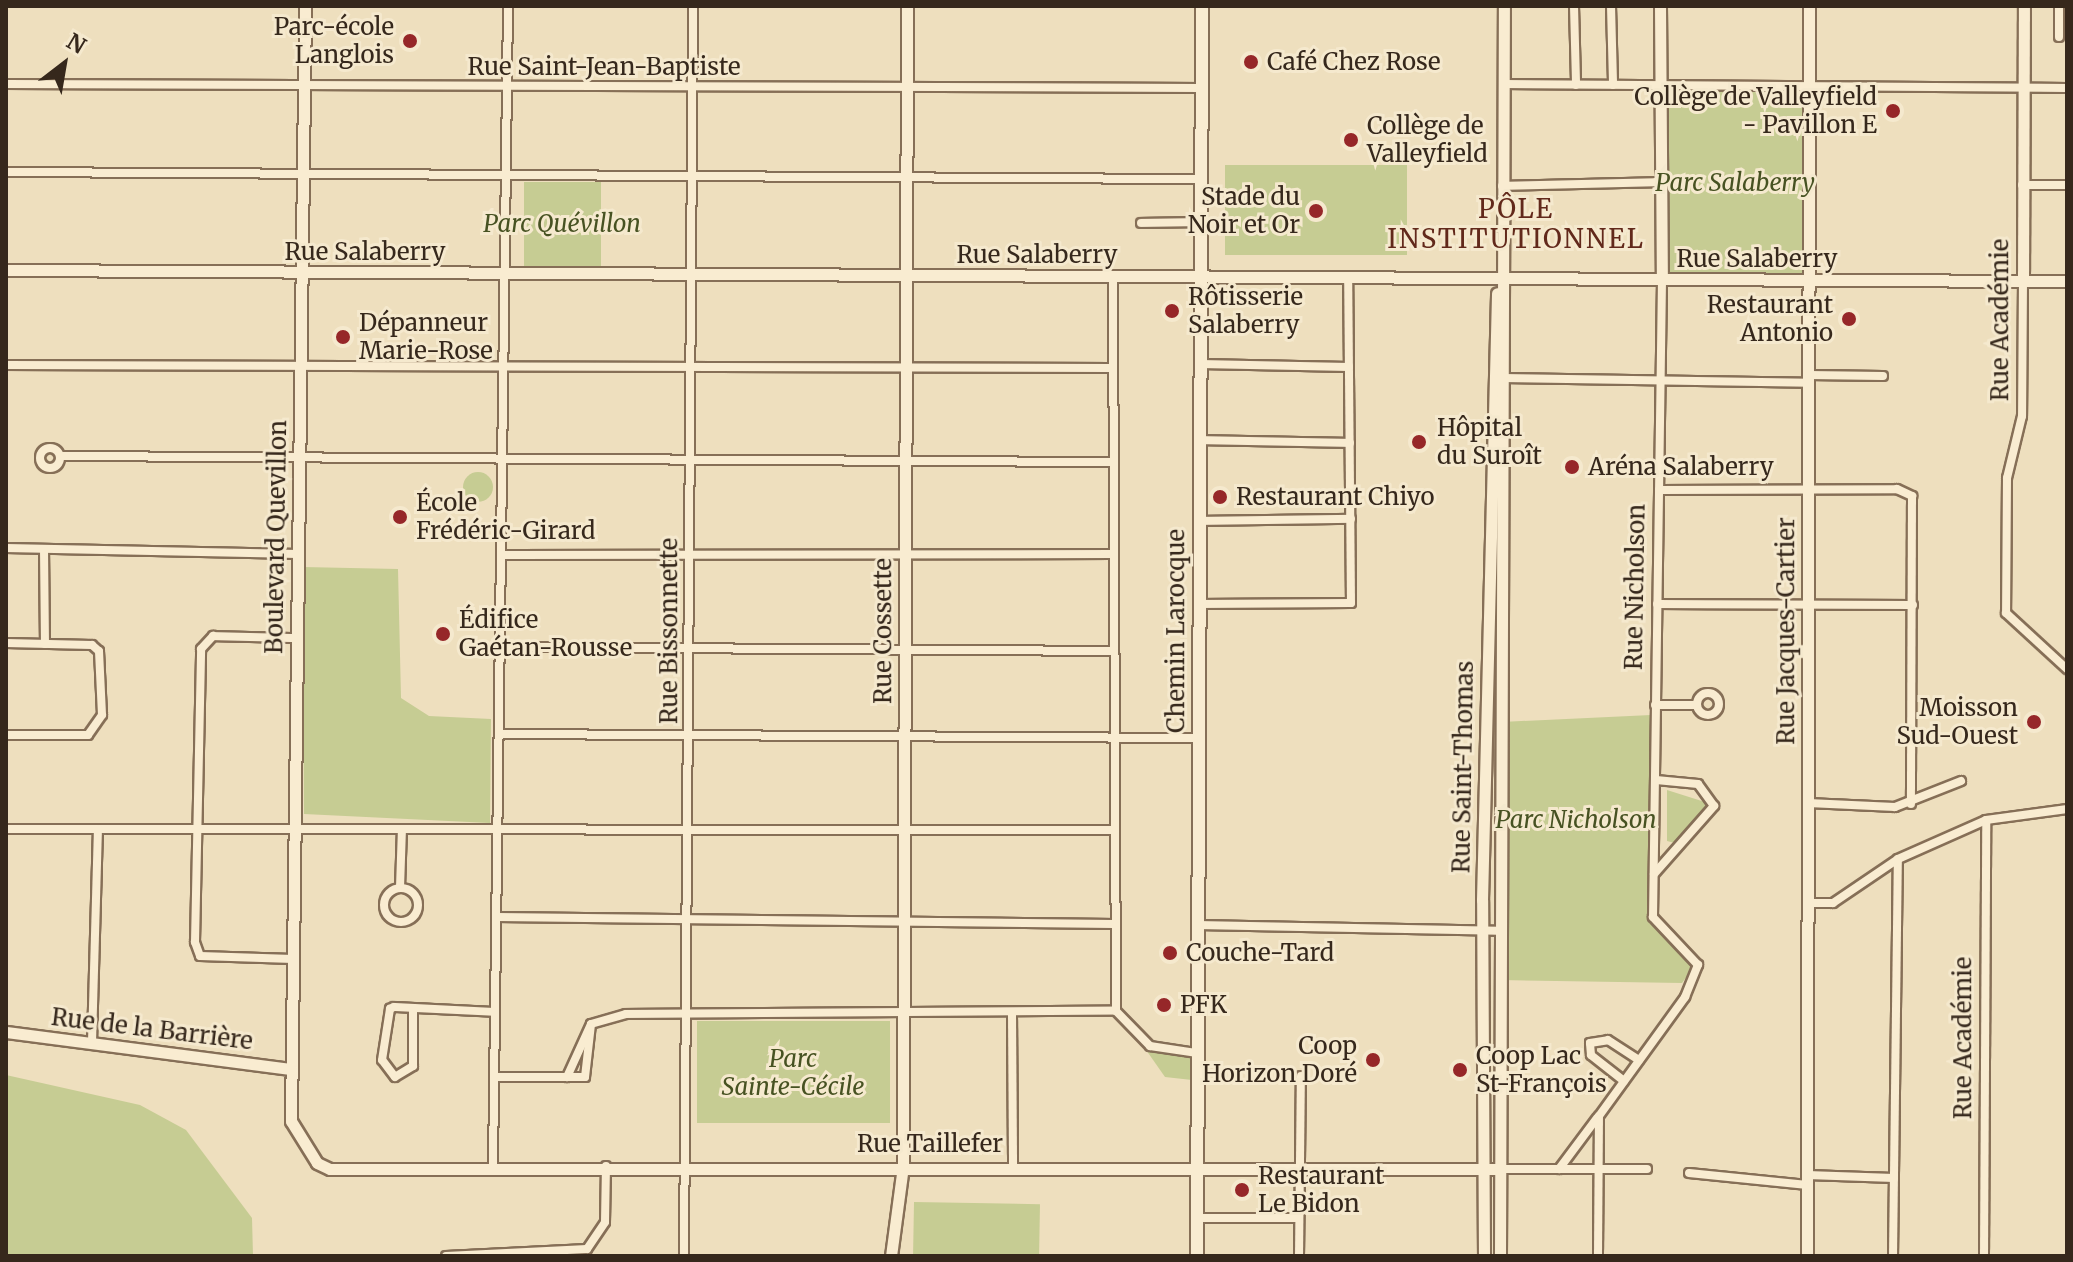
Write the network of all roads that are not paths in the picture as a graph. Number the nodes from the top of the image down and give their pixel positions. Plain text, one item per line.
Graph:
1 (305, 6) edge
2 (508, 6) edge
3 (693, 6) edge
4 (907, 6) edge
5 (1202, 6) edge
6 (1504, 6) edge
7 (1574, 6) edge
8 (1611, 6) edge
9 (1660, 6) edge
10 (1809, 6) edge
11 (2024, 6) edge
12 (2059, 6) edge
13 (2059, 37) dead end
14 (6, 84) edge
15 (1503, 84) junction
16 (1576, 85) junction
17 (1613, 85) junction
18 (304, 86) junction
19 (1661, 86) junction
20 (507, 87) junction
21 (692, 87) junction
22 (1809, 87) junction
23 (907, 88) junction
24 (1201, 88) junction
25 (2020, 88) junction
26 (2067, 88) edge
27 (6, 172) edge
28 (303, 174) junction
29 (506, 175) junction
30 (692, 176) junction
31 (906, 178) junction
32 (1200, 179) junction
33 (1661, 182) junction
34 (2022, 185) junction
35 (2067, 185) edge
36 (1501, 186) junction
37 (1200, 222) junction
38 (1141, 223) dead end
39 (6, 270) edge
40 (301, 274) junction
41 (505, 275) junction
42 (691, 275) junction
43 (906, 276) junction
44 (1113, 278) junction
45 (1200, 278) junction
46 (1348, 278) junction
47 (1499, 279) junction
48 (1662, 280) junction
49 (1809, 281) junction
50 (2023, 281) junction
51 (2067, 281) edge
52 (1200, 364) junction
53 (6, 365) edge
54 (1349, 367) junction
55 (906, 368) junction
56 (1113, 368) junction
57 (691, 369) junction
58 (300, 370) junction
59 (504, 370) junction
60 (1883, 376) dead end
61 (1503, 378) junction
62 (1809, 379) junction
63 (1660, 382) junction
64 (1199, 440) junction
65 (1350, 443) junction
66 (60, 456) dead end
67 (299, 457) junction
68 (503, 458) junction
69 (690, 461) junction
70 (905, 462) junction
71 (1113, 462) junction
72 (1659, 490) junction
73 (1809, 490) junction
74 (1351, 519) junction
75 (1199, 521) junction
76 (6, 548) edge
77 (44, 549) junction
78 (298, 554) junction
79 (690, 554) junction
80 (1114, 554) junction
81 (501, 555) junction
82 (905, 555) junction
83 (1198, 604) junction
84 (1657, 604) junction
85 (1809, 605) junction
86 (1913, 605) junction
87 (297, 638) junction
88 (6, 643) edge
89 (45, 644) junction
90 (689, 644) junction
91 (905, 645) junction
92 (500, 647) junction
93 (1114, 651) junction
94 (2067, 669) edge
95 (1655, 705) junction
96 (1697, 705) dead end
97 (1486, 723) junction
98 (1499, 724) junction
99 (499, 734) junction
100 (6, 735) edge
101 (1114, 736) junction
102 (689, 737) junction
103 (904, 738) junction
104 (1198, 738) junction
105 (1656, 780) junction
106 (1961, 781) dead end
107 (1808, 803) junction
108 (1911, 804) junction
109 (2067, 809) edge
110 (1986, 820) junction
111 (294, 828) junction
112 (6, 829) edge
113 (98, 829) junction
114 (402, 829) junction
115 (688, 829) junction
116 (197, 830) junction
117 (1114, 830) junction
118 (498, 831) junction
119 (904, 832) junction
120 (1898, 859) junction
121 (1653, 874) junction
122 (400, 888) junction
123 (1808, 903) junction
124 (497, 917) junction
125 (688, 919) junction
126 (904, 920) junction
127 (1114, 924) junction
128 (1197, 925) junction
129 (1484, 930) junction
130 (1498, 931) junction
131 (293, 959) junction
132 (413, 1008) junction
133 (1116, 1011) junction
134 (495, 1012) junction
135 (687, 1012) junction
136 (903, 1014) junction
137 (1012, 1015) junction
138 (591, 1024) junction
139 (6, 1032) edge
140 (92, 1042) junction
141 (1197, 1053) junction
142 (1639, 1060) junction
143 (291, 1069) junction
144 (1301, 1076) dead end
145 (494, 1077) junction
146 (567, 1077) junction
147 (1624, 1081) junction
148 (1599, 1116) junction
149 (1196, 1164) junction
150 (606, 1165) junction
151 (493, 1166) junction
152 (686, 1166) junction
153 (903, 1166) junction
154 (1013, 1166) junction
155 (1299, 1168) junction
156 (1484, 1169) junction
157 (1499, 1169) junction
158 (1559, 1169) junction
159 (1597, 1169) junction
160 (1647, 1169) dead end
161 (1689, 1173) dead end
162 (1894, 1178) junction
163 (1807, 1180) junction
164 (1197, 1218) junction
165 (1298, 1218) junction
166 (446, 1256) edge
167 (684, 1256) edge
168 (891, 1256) edge
169 (1197, 1256) edge
170 (1299, 1256) edge
171 (1484, 1256) edge
172 (1500, 1256) edge
173 (1598, 1256) edge
174 (1807, 1256) edge
175 (1893, 1256) edge
176 (1984, 1256) edge

1 - 18 street, Boulevard Quevillon
2 - 20 street
3 - 21 street, Rue Bissonnette
4 - 23 street, Rue Cossette
5 - 24 main road, Chemin Larocque
6 - 15 street, Rue Saint-Thomas
7 - 16 street
8 - 17 street
9 - 19 street, Rue Nicholson
10 - 22 street, Rue Jacques-Cartier
11 - 25 street, Rue Académie
12 - 13 street
14 - 18 street, Rue Saint-Jean-Baptiste
15 - 16 street
15 - 36 street, Rue Saint-Thomas
16 - 17 street
17 - 19 street
18 - 20 street, Rue Saint-Jean-Baptiste
18 - 28 street, Boulevard Quevillon
19 - 22 street
19 - 33 street, Rue Nicholson
20 - 21 street, Rue Saint-Jean-Baptiste
20 - 29 street
21 - 23 street, Rue Saint-Jean-Baptiste
21 - 30 street, Rue Bissonnette
22 - 25 street
22 - 49 street, Rue Jacques-Cartier
23 - 24 street, Rue Saint-Jean-Baptiste
23 - 31 street, Rue Cossette
24 - 32 main road, Chemin Larocque
25 - 26 street
25 - 34 street, Rue Académie
27 - 28 street
28 - 29 street
28 - 40 street, Boulevard Quevillon
29 - 30 street
29 - 41 street
30 - 31 street
30 - 42 street, Rue Bissonnette
31 - 32 street
31 - 43 street, Rue Cossette
32 - 37 main road, Chemin Larocque
33 - 36 street
33 - 48 street, Rue Nicholson
34 - 35 street
34 - 50 street, Rue Académie
36 - 47 street, Rue Saint-Thomas
37 - 38 street
37 - 45 main road, Chemin Larocque
39 - 40 street, Rue Salaberry
40 - 41 street, Rue Salaberry
40 - 58 street, Boulevard Quevillon
41 - 42 street, Rue Salaberry
41 - 59 street
42 - 43 street, Rue Salaberry
42 - 57 street, Rue Bissonnette
43 - 44 street, Rue Salaberry
43 - 55 street, Rue Cossette
44 - 45 street, Rue Salaberry
44 - 56 street
45 - 46 street, Rue Salaberry
45 - 52 main road, Chemin Larocque
46 - 47 street, Rue Salaberry
46 - 54 street
47 - 48 street, Rue Salaberry
47 - 61 street, Rue Saint-Thomas
47 - 97 street, Rue Saint-Thomas
48 - 49 street, Rue Salaberry
48 - 63 street, Rue Nicholson
49 - 50 street, Rue Salaberry
49 - 62 street, Rue Jacques-Cartier
50 - 51 street, Rue Salaberry
50 - 94 street, Rue Académie
52 - 54 street
52 - 64 main road, Chemin Larocque
53 - 58 street
54 - 65 street
55 - 56 street
55 - 57 street
55 - 70 street, Rue Cossette
56 - 71 street
57 - 59 street
57 - 69 street, Rue Bissonnette
58 - 59 street
58 - 67 street, Boulevard Quevillon
59 - 68 street
60 - 62 street
61 - 63 street
61 - 98 street, Rue Saint-Thomas
62 - 63 street
62 - 73 street, Rue Jacques-Cartier
63 - 72 street, Rue Nicholson
64 - 65 street
64 - 75 main road, Chemin Larocque
65 - 74 street
66 - 67 street
67 - 68 street
67 - 78 street, Boulevard Quevillon
68 - 69 street
68 - 81 street
69 - 70 street
69 - 79 street, Rue Bissonnette
70 - 71 street
70 - 82 street, Rue Cossette
71 - 80 street
72 - 73 street
72 - 84 street, Rue Nicholson
73 - 85 street, Rue Jacques-Cartier
73 - 86 street
74 - 75 street
74 - 83 street
75 - 83 main road, Chemin Larocque
76 - 77 street
77 - 78 street
77 - 89 street
78 - 87 street, Boulevard Quevillon
79 - 81 street
79 - 82 street
79 - 90 street, Rue Bissonnette
80 - 82 street
80 - 93 street
81 - 92 street
82 - 91 street, Rue Cossette
83 - 104 main road, Chemin Larocque
84 - 85 street
84 - 95 street, Rue Nicholson
85 - 86 street
85 - 107 street, Rue Jacques-Cartier
86 - 108 street
87 - 111 street, Boulevard Quevillon
87 - 116 street
88 - 89 street
89 - 100 street
90 - 91 street
90 - 92 street
90 - 102 street, Rue Bissonnette
91 - 93 street
91 - 103 street, Rue Cossette
92 - 99 street
93 - 101 street
95 - 96 street
95 - 105 street, Rue Nicholson
97 - 98 street
97 - 129 street, Rue Saint-Thomas
98 - 130 street, Rue Saint-Thomas
99 - 102 street
99 - 118 street
101 - 103 street
101 - 104 street
101 - 117 street
102 - 103 street
102 - 115 street, Rue Bissonnette
103 - 119 street, Rue Cossette
104 - 128 main road, Chemin Larocque
105 - 121 street, Rue Nicholson
105 - 121 street
106 - 108 street
107 - 108 street
107 - 123 street, Rue Jacques-Cartier
109 - 110 street
110 - 120 street
110 - 176 street, Rue Académie
111 - 114 street
111 - 116 street
111 - 131 street, Boulevard Quevillon
112 - 113 street
113 - 116 street
113 - 140 street
114 - 118 street
114 - 122 street
115 - 118 street
115 - 119 street
115 - 125 street, Rue Bissonnette
116 - 131 street
117 - 119 street
117 - 127 street
118 - 124 street
119 - 126 street, Rue Cossette
120 - 123 street
120 - 162 street
121 - 142 street, Rue Nicholson
122 - 122 street
123 - 163 street, Rue Jacques-Cartier
124 - 125 street
124 - 134 street
125 - 126 street
125 - 135 street, Rue Bissonnette
126 - 127 street
126 - 136 street, Rue Cossette
127 - 133 street
128 - 129 street
128 - 141 main road, Chemin Larocque
129 - 130 street
129 - 156 street, Rue Saint-Thomas
130 - 157 street, Rue Saint-Thomas
131 - 143 street, Boulevard Quevillon
132 - 132 street
132 - 134 street
133 - 137 street
133 - 141 street
134 - 145 street
135 - 136 street
135 - 138 street
135 - 152 street, Rue Bissonnette
136 - 137 street
136 - 153 street, Rue Cossette
137 - 154 street
138 - 146 street
138 - 146 street
139 - 140 street, Rue de la Barrière
140 - 143 street, Rue de la Barrière
141 - 149 main road, Chemin Larocque
142 - 147 street
142 - 147 street
143 - 151 street, Rue Taillefer
144 - 155 street
145 - 146 street
145 - 151 street
147 - 148 street
148 - 158 street
148 - 159 street
149 - 154 street, Rue Taillefer
149 - 155 street, Rue Taillefer
149 - 164 main road, Chemin Larocque
150 - 151 street, Rue Taillefer
150 - 152 street, Rue Taillefer
150 - 166 street
152 - 153 street, Rue Taillefer
152 - 167 street, Rue Bissonnette
153 - 154 street, Rue Taillefer
153 - 168 street, Rue Cossette
155 - 156 street, Rue Taillefer
155 - 165 street
156 - 157 street, Rue Taillefer
156 - 171 street, Rue Saint-Thomas
157 - 158 street, Rue Taillefer
157 - 172 street, Rue Saint-Thomas
158 - 159 street, Rue Taillefer
159 - 160 street, Rue Taillefer
159 - 173 street
161 - 163 street
162 - 163 street
162 - 175 street
163 - 174 street, Rue Jacques-Cartier
164 - 165 street
164 - 169 main road, Chemin Larocque
165 - 170 street

